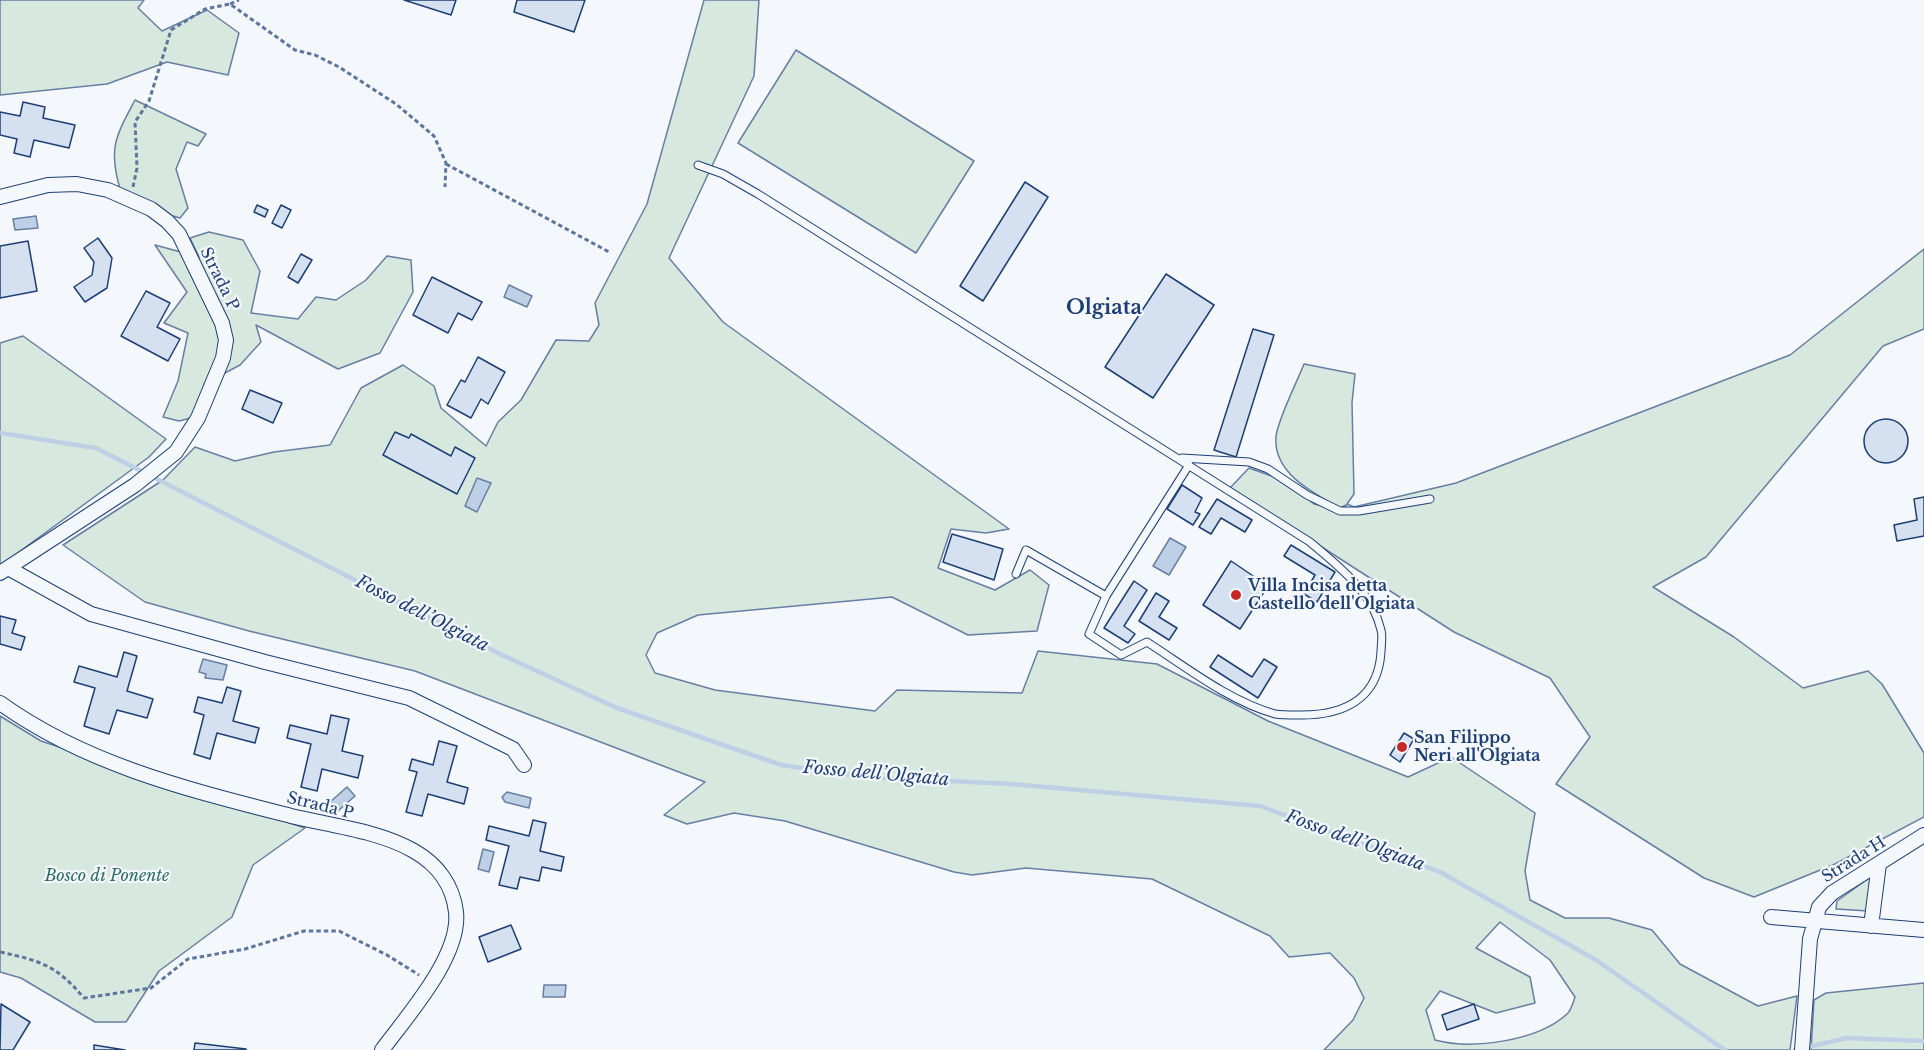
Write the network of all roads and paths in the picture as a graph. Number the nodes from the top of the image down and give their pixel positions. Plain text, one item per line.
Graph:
1 (239, 0) edge
2 (230, 4) junction
3 (446, 163) junction
4 (698, 165) dead end
5 (445, 187) dead end
6 (0, 197) edge
7 (129, 198) junction
8 (611, 253) dead end
9 (1177, 457) junction
10 (1188, 465) junction
11 (1430, 499) dead end
12 (4, 571) edge
13 (1016, 574) dead end
14 (1106, 596) junction
15 (0, 703) edge
16 (524, 765) dead end
17 (1924, 835) edge
18 (1879, 864) junction
19 (1771, 917) dead end
20 (1812, 922) junction
21 (1871, 926) junction
22 (1924, 930) edge
23 (0, 952) edge
24 (430, 985) junction
25 (1802, 1046) edge
26 (382, 1050) edge

1 - 2 path
2 - 3 path
2 - 7 path
3 - 5 path
3 - 8 path
4 - 9 lane
6 - 7 street, Strada P
7 - 12 street, Strada P
9 - 10 lane
9 - 11 lane
10 - 14 lane
10 - 14 lane
12 - 16 street
13 - 14 lane
15 - 24 street, Strada P
17 - 18 street, Strada H
18 - 20 street, Strada H
18 - 21 street
19 - 20 street
20 - 21 street
20 - 25 street, Strada H
21 - 22 street
23 - 24 path
24 - 26 street, Strada P

